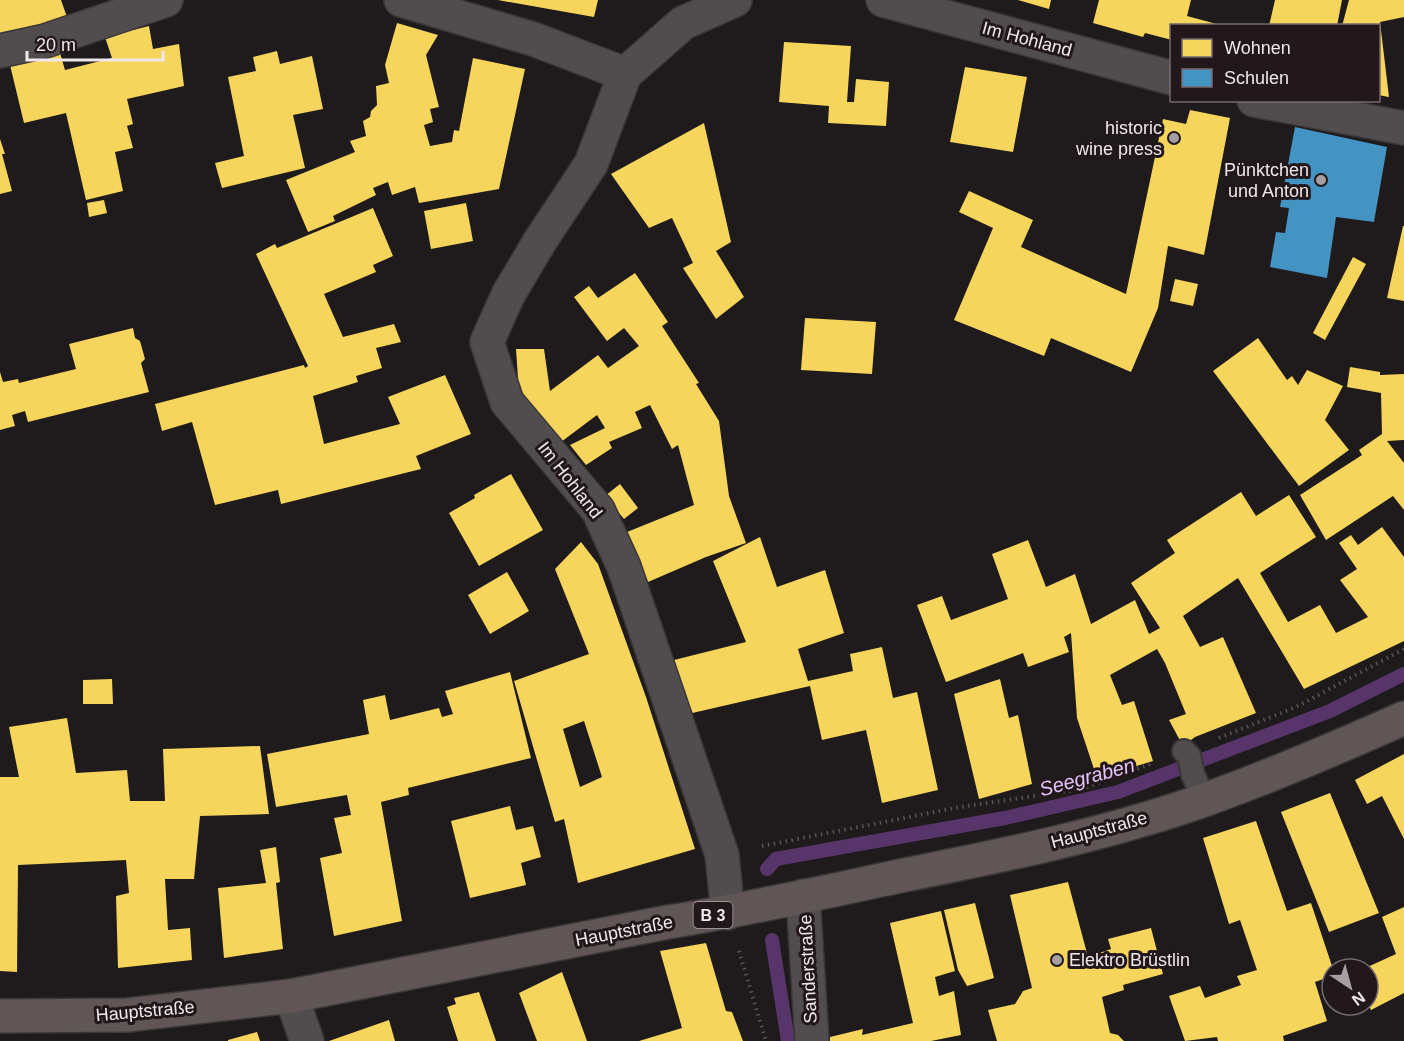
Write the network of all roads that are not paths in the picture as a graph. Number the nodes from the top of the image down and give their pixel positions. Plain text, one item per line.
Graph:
1 (166, 0) edge
2 (401, 0) edge
3 (735, 0) edge
4 (883, 0) edge
5 (0, 51) edge
6 (625, 74) junction
7 (1170, 77) edge
8 (1265, 102) edge
9 (1404, 128) edge
10 (1404, 718) edge
11 (803, 896) junction
12 (728, 913) junction
13 (291, 996) junction
14 (0, 1016) edge
15 (308, 1041) edge
16 (812, 1041) edge

1 - 5 street
2 - 6 street
3 - 6 street, Im Hohland
4 - 7 street, Im Hohland
6 - 12 street, Im Hohland
8 - 9 street
10 - 11 main road, Hauptstraße / B 3
11 - 12 main road, Hauptstraße / B 3
11 - 16 street, Sanderstraße
12 - 13 main road, Hauptstraße / B 3
13 - 14 main road, Hauptstraße / B 3
13 - 15 street

